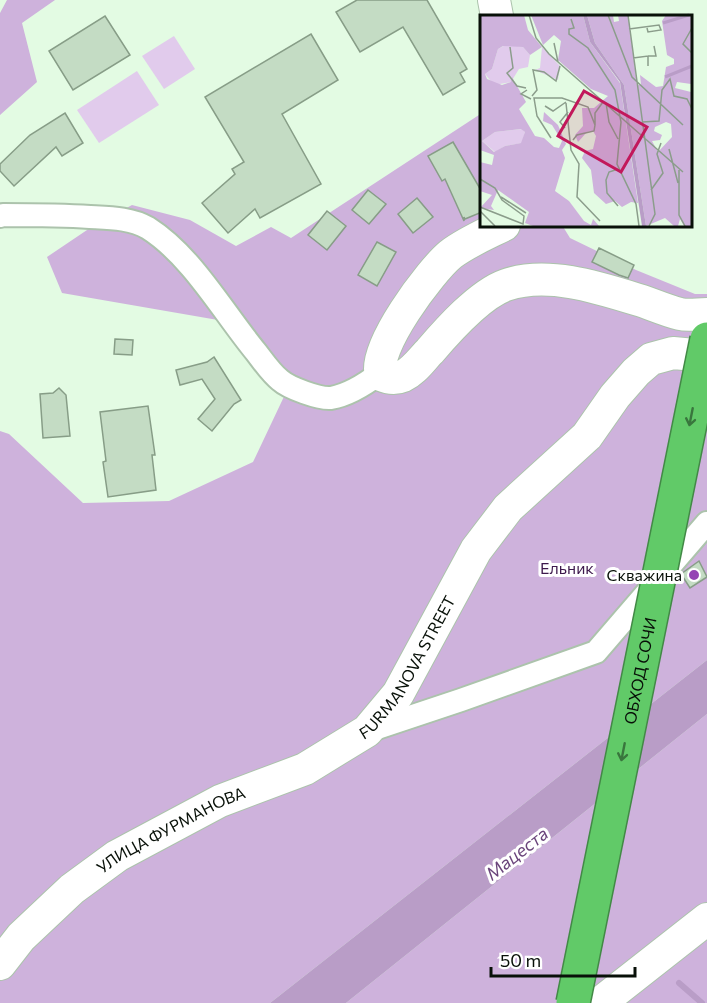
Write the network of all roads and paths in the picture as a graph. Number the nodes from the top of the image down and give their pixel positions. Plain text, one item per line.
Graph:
1 (494, 0) edge
2 (497, 15) edge
3 (0, 216) edge
4 (502, 226) edge
5 (707, 314) edge
6 (707, 339) edge
7 (707, 356) edge
8 (380, 373) junction
9 (707, 523) edge
10 (367, 731) junction
11 (707, 919) edge
12 (0, 964) edge
13 (573, 1003) edge
14 (600, 1003) edge

1 - 2 street
3 - 8 street
4 - 8 street
5 - 8 street
6 -> 13 highway, ОБХОД СОЧИ, bridge
7 - 10 street, FURMANOVA STREET
9 - 10 street, FURMANOVA STREET
10 - 12 street, УЛИЦА ФУРМАНОВА
11 - 14 street

